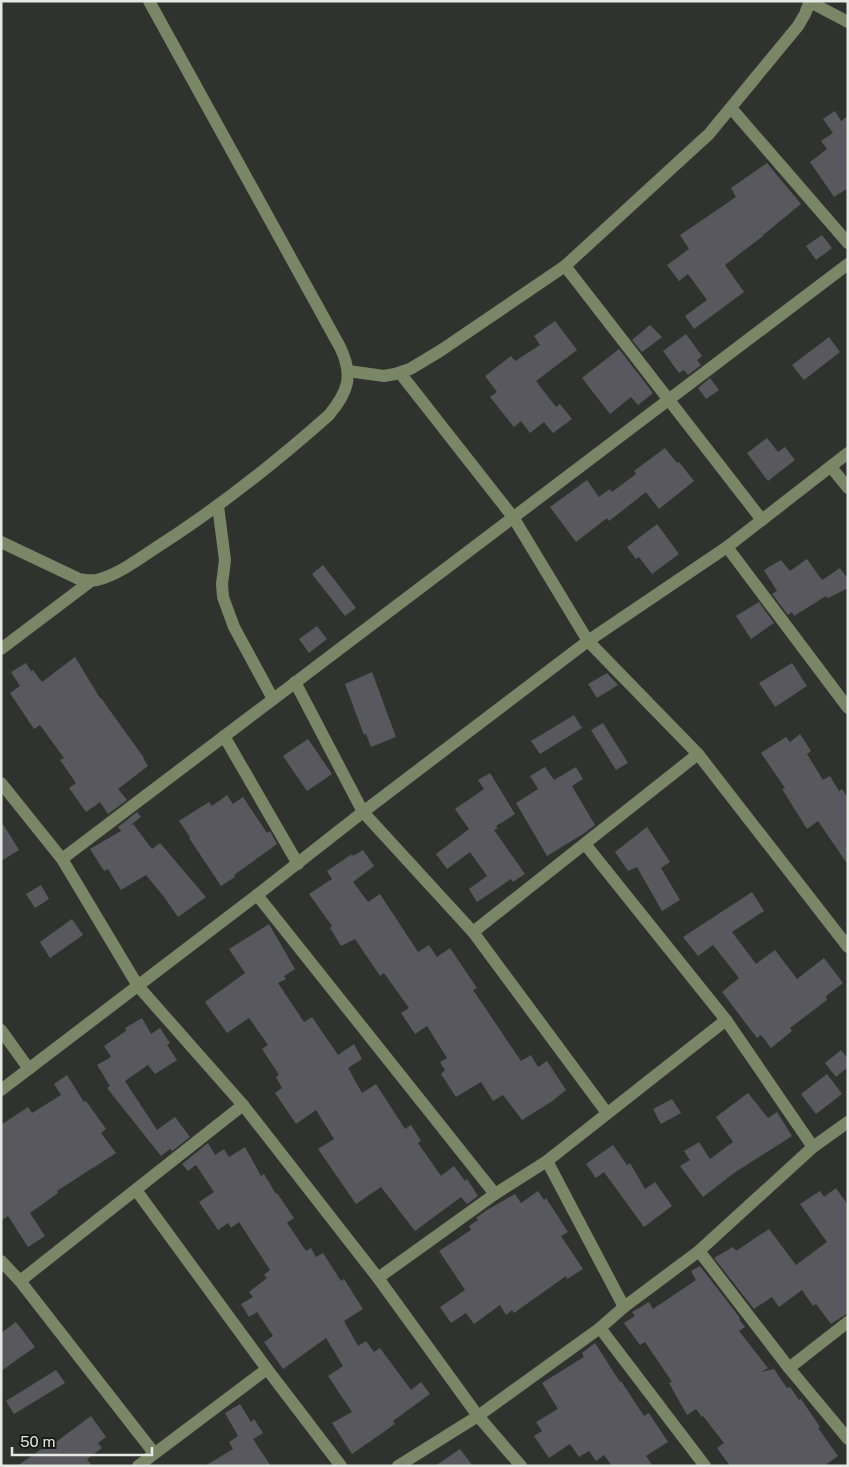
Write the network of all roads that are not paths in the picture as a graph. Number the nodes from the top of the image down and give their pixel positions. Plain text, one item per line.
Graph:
1 (149, 1) edge
2 (810, 2) edge
3 (848, 22) edge
4 (731, 108) junction
5 (848, 243) edge
6 (848, 264) edge
7 (565, 266) junction
8 (348, 371) junction
9 (400, 373) junction
10 (669, 399) junction
11 (848, 453) edge
12 (831, 467) junction
13 (848, 488) edge
14 (218, 506) junction
15 (512, 517) junction
16 (762, 520) junction
17 (1, 542) edge
18 (727, 547) junction
19 (91, 581) junction
20 (588, 641) junction
21 (1, 649) edge
22 (295, 682) junction
23 (273, 699) junction
24 (848, 708) edge
25 (224, 736) junction
26 (698, 754) junction
27 (1, 783) edge
28 (363, 812) junction
29 (585, 844) junction
30 (62, 859) junction
31 (298, 864) junction
32 (257, 895) junction
33 (473, 932) junction
34 (846, 939) edge
35 (138, 986) junction
36 (726, 1020) junction
37 (1, 1030) edge
38 (29, 1069) junction
39 (1, 1090) edge
40 (242, 1105) junction
41 (608, 1113) junction
42 (848, 1122) edge
43 (813, 1147) junction
44 (546, 1161) junction
45 (136, 1190) junction
46 (495, 1194) junction
47 (699, 1251) junction
48 (1, 1261) edge
49 (378, 1278) junction
50 (20, 1281) junction
51 (624, 1307) junction
52 (848, 1322) edge
53 (600, 1328) junction
54 (789, 1368) junction
55 (267, 1369) junction
56 (478, 1416) junction
57 (848, 1439) edge
58 (154, 1454) junction
59 (138, 1466) edge
60 (341, 1466) edge
61 (398, 1466) edge
62 (521, 1466) edge
63 (704, 1466) edge

1 - 8 street
2 - 3 street
2 - 4 street
4 - 5 street
4 - 7 street
6 - 10 street
7 - 9 street
7 - 10 street
8 - 9 street
8 - 14 street
9 - 15 street
10 - 15 street
10 - 16 street
11 - 12 street
12 - 13 street
12 - 16 street
14 - 19 street
14 - 23 street
15 - 20 street
15 - 22 street
16 - 18 street
17 - 19 street
18 - 20 street
18 - 24 street
19 - 21 street
20 - 26 street
20 - 28 street
22 - 23 street
22 - 28 street
23 - 25 street
25 - 30 street
25 - 31 street
26 - 29 street
26 - 34 street
27 - 30 street
28 - 31 street
28 - 33 street
29 - 33 street
29 - 36 street
30 - 35 street
31 - 32 street
32 - 35 street
32 - 46 street
33 - 41 street
35 - 38 street
35 - 40 street
36 - 41 street
36 - 43 street
37 - 38 street
38 - 39 street
40 - 45 street
40 - 49 street
41 - 44 street
42 - 43 street
43 - 47 street
44 - 46 street
44 - 51 street
45 - 50 street
45 - 55 street
46 - 49 street
47 - 51 street
47 - 54 street
48 - 50 street
49 - 56 street
50 - 58 street
51 - 53 street
52 - 54 street
53 - 56 street
53 - 63 street
54 - 57 street
55 - 58 street
55 - 60 street
56 - 61 street
56 - 62 street
58 - 59 street

